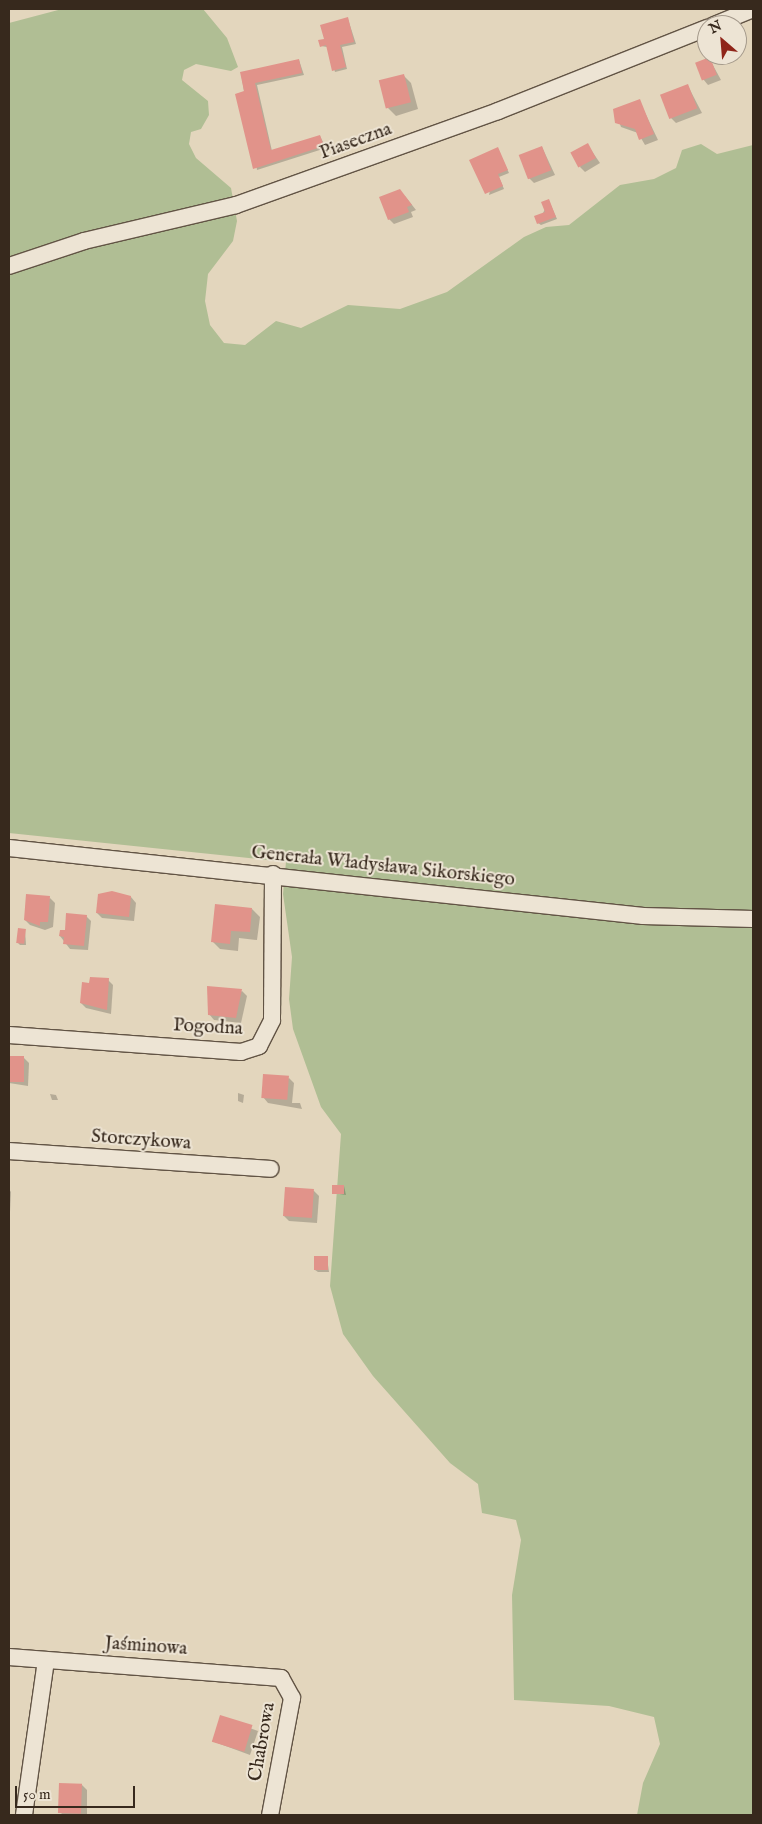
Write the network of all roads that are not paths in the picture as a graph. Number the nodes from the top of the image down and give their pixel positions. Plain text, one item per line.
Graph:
1 (753, 9) edge
2 (738, 15) edge
3 (697, 32) edge
4 (9, 266) edge
5 (9, 848) edge
6 (273, 874) junction
7 (753, 918) edge
8 (9, 1035) edge
9 (9, 1151) edge
10 (270, 1169) dead end
11 (9, 1658) edge
12 (46, 1661) junction
13 (281, 1678) joint
14 (24, 1815) edge
15 (270, 1815) edge

1 - 2 street
3 - 4 street, Piaseczna
5 - 6 street, Generała Władysława Sikorskiego
6 - 7 street, Generała Władysława Sikorskiego
6 - 8 street, Pogodna
9 - 10 street, Storczykowa
11 - 12 street, Jaśminowa
12 - 13 street, Jaśminowa
12 - 14 street
13 - 15 street, Chabrowa

